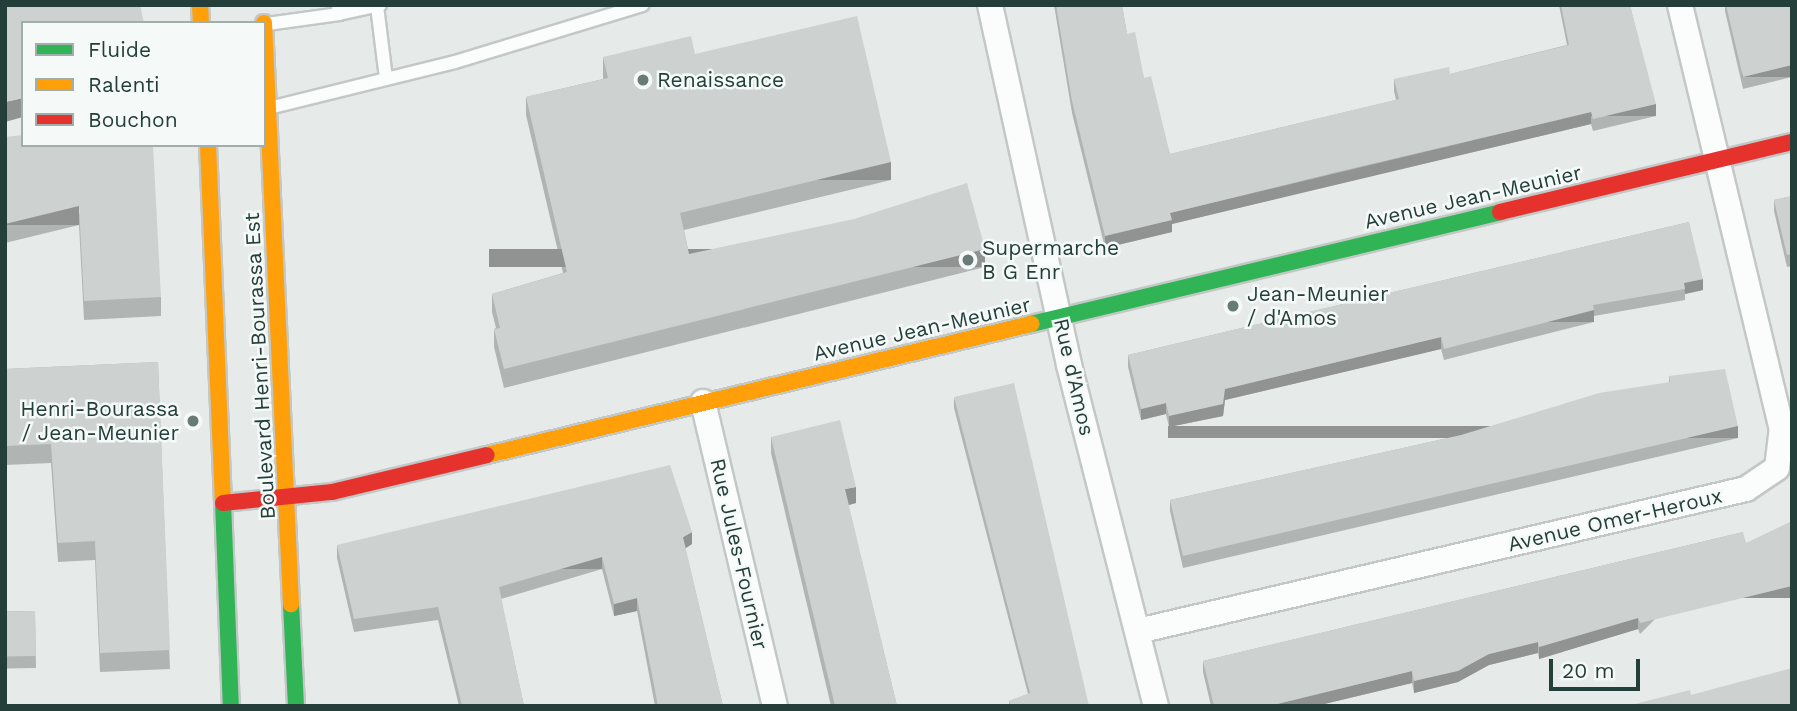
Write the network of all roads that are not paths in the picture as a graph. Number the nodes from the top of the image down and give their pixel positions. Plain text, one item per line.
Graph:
1 (643, 5) edge
2 (990, 5) edge
3 (1680, 5) edge
4 (378, 6) edge
5 (339, 10) edge
6 (266, 23) edge
7 (266, 57) edge
8 (386, 78) junction
9 (269, 108) junction
10 (1792, 142) edge
11 (208, 147) edge
12 (1717, 160) junction
13 (1059, 318) junction
14 (703, 402) junction
15 (288, 498) junction
16 (223, 503) junction
17 (1138, 631) junction
18 (231, 706) edge
19 (296, 706) edge
20 (775, 706) edge
21 (1156, 706) edge

1 - 8 lane
2 - 13 street, Rue d'Amos
3 - 12 street, Avenue Omer-Heroux
4 - 5 lane
4 - 8 lane
5 - 6 lane
7 - 9 street, Boulevard Henri-Bourassa Est
8 - 9 lane
9 - 15 street, Boulevard Henri-Bourassa Est
10 - 12 street, Avenue Jean-Meunier
11 - 16 street, Boulevard Henri-Bourassa Est
12 - 13 street, Avenue Jean-Meunier
12 - 17 street, Avenue Omer-Heroux
13 - 14 street, Avenue Jean-Meunier
13 - 17 street, Rue d'Amos
14 - 15 street, Avenue Jean-Meunier
14 - 20 street, Rue Jules-Fournier
15 - 16 street, Avenue Jean-Meunier
15 - 19 street, Boulevard Henri-Bourassa Est
16 - 18 street, Boulevard Henri-Bourassa Est
17 - 21 street, Rue d'Amos

